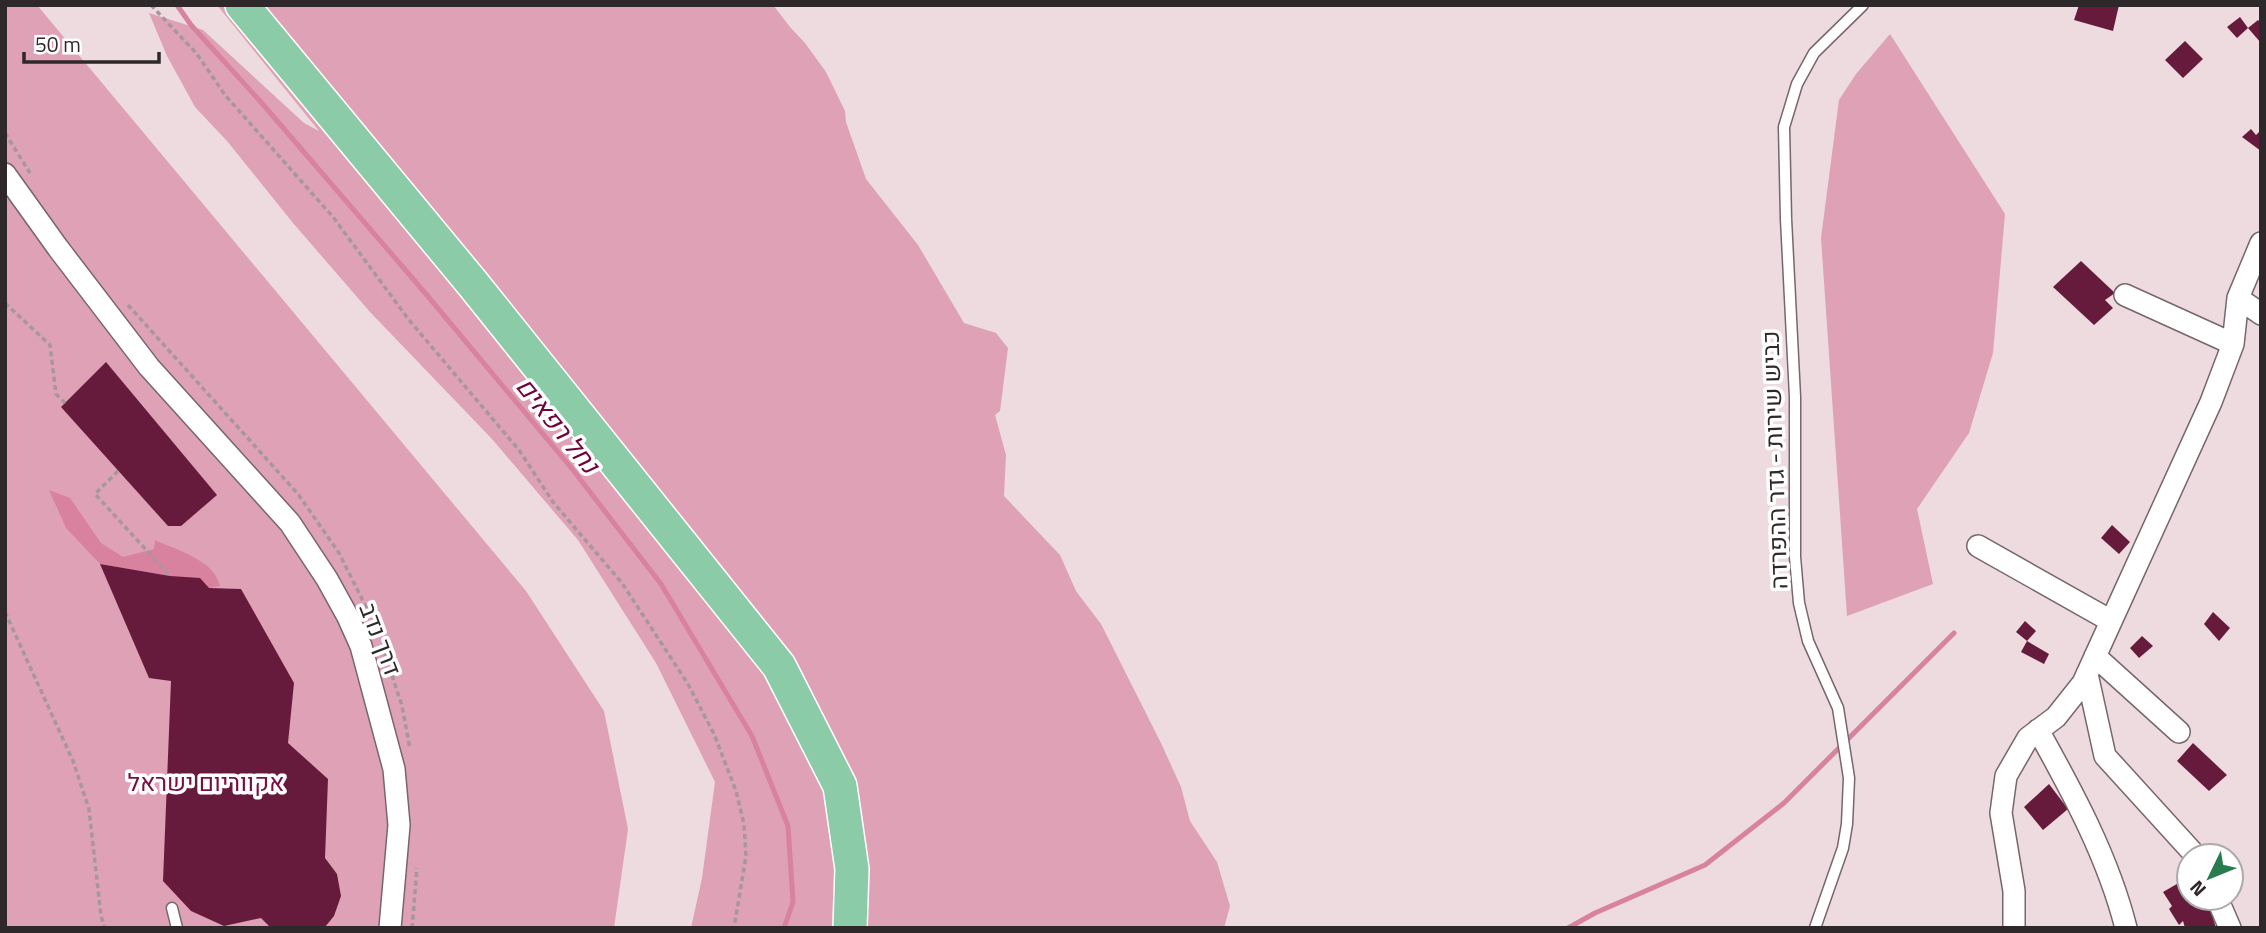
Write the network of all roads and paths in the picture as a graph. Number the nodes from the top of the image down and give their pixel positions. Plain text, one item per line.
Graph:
1 (151, 5) edge
2 (242, 5) edge
3 (1863, 5) edge
4 (5, 174) edge
5 (2261, 243) edge
6 (2125, 295) dead end
7 (2238, 298) junction
8 (5, 303) edge
9 (2261, 314) edge
10 (2233, 345) junction
11 (65, 403) dead end
12 (118, 471) dead end
13 (1978, 546) dead end
14 (170, 576) dead end
15 (5, 611) edge
16 (2111, 621) junction
17 (2091, 665) junction
18 (2038, 730) junction
19 (2179, 732) dead end
20 (2183, 842) edge
21 (172, 908) dead end
22 (105, 928) edge
23 (177, 928) edge
24 (390, 928) edge
25 (734, 928) edge
26 (850, 928) edge
27 (1815, 928) edge
28 (2014, 928) edge
29 (2126, 928) edge

1 - 25 path
2 - 26 main road
3 - 27 lane, כביש שירות - גדר ההפרדה
4 - 24 street, דרך נדב
5 - 7 street
6 - 10 street
7 - 9 street
7 - 10 street
8 - 11 path
10 - 16 street
12 - 14 path
13 - 16 street
15 - 22 path
16 - 17 street
17 - 18 street
17 - 19 street
17 - 20 street
18 - 28 street
18 - 29 street
21 - 23 lane

